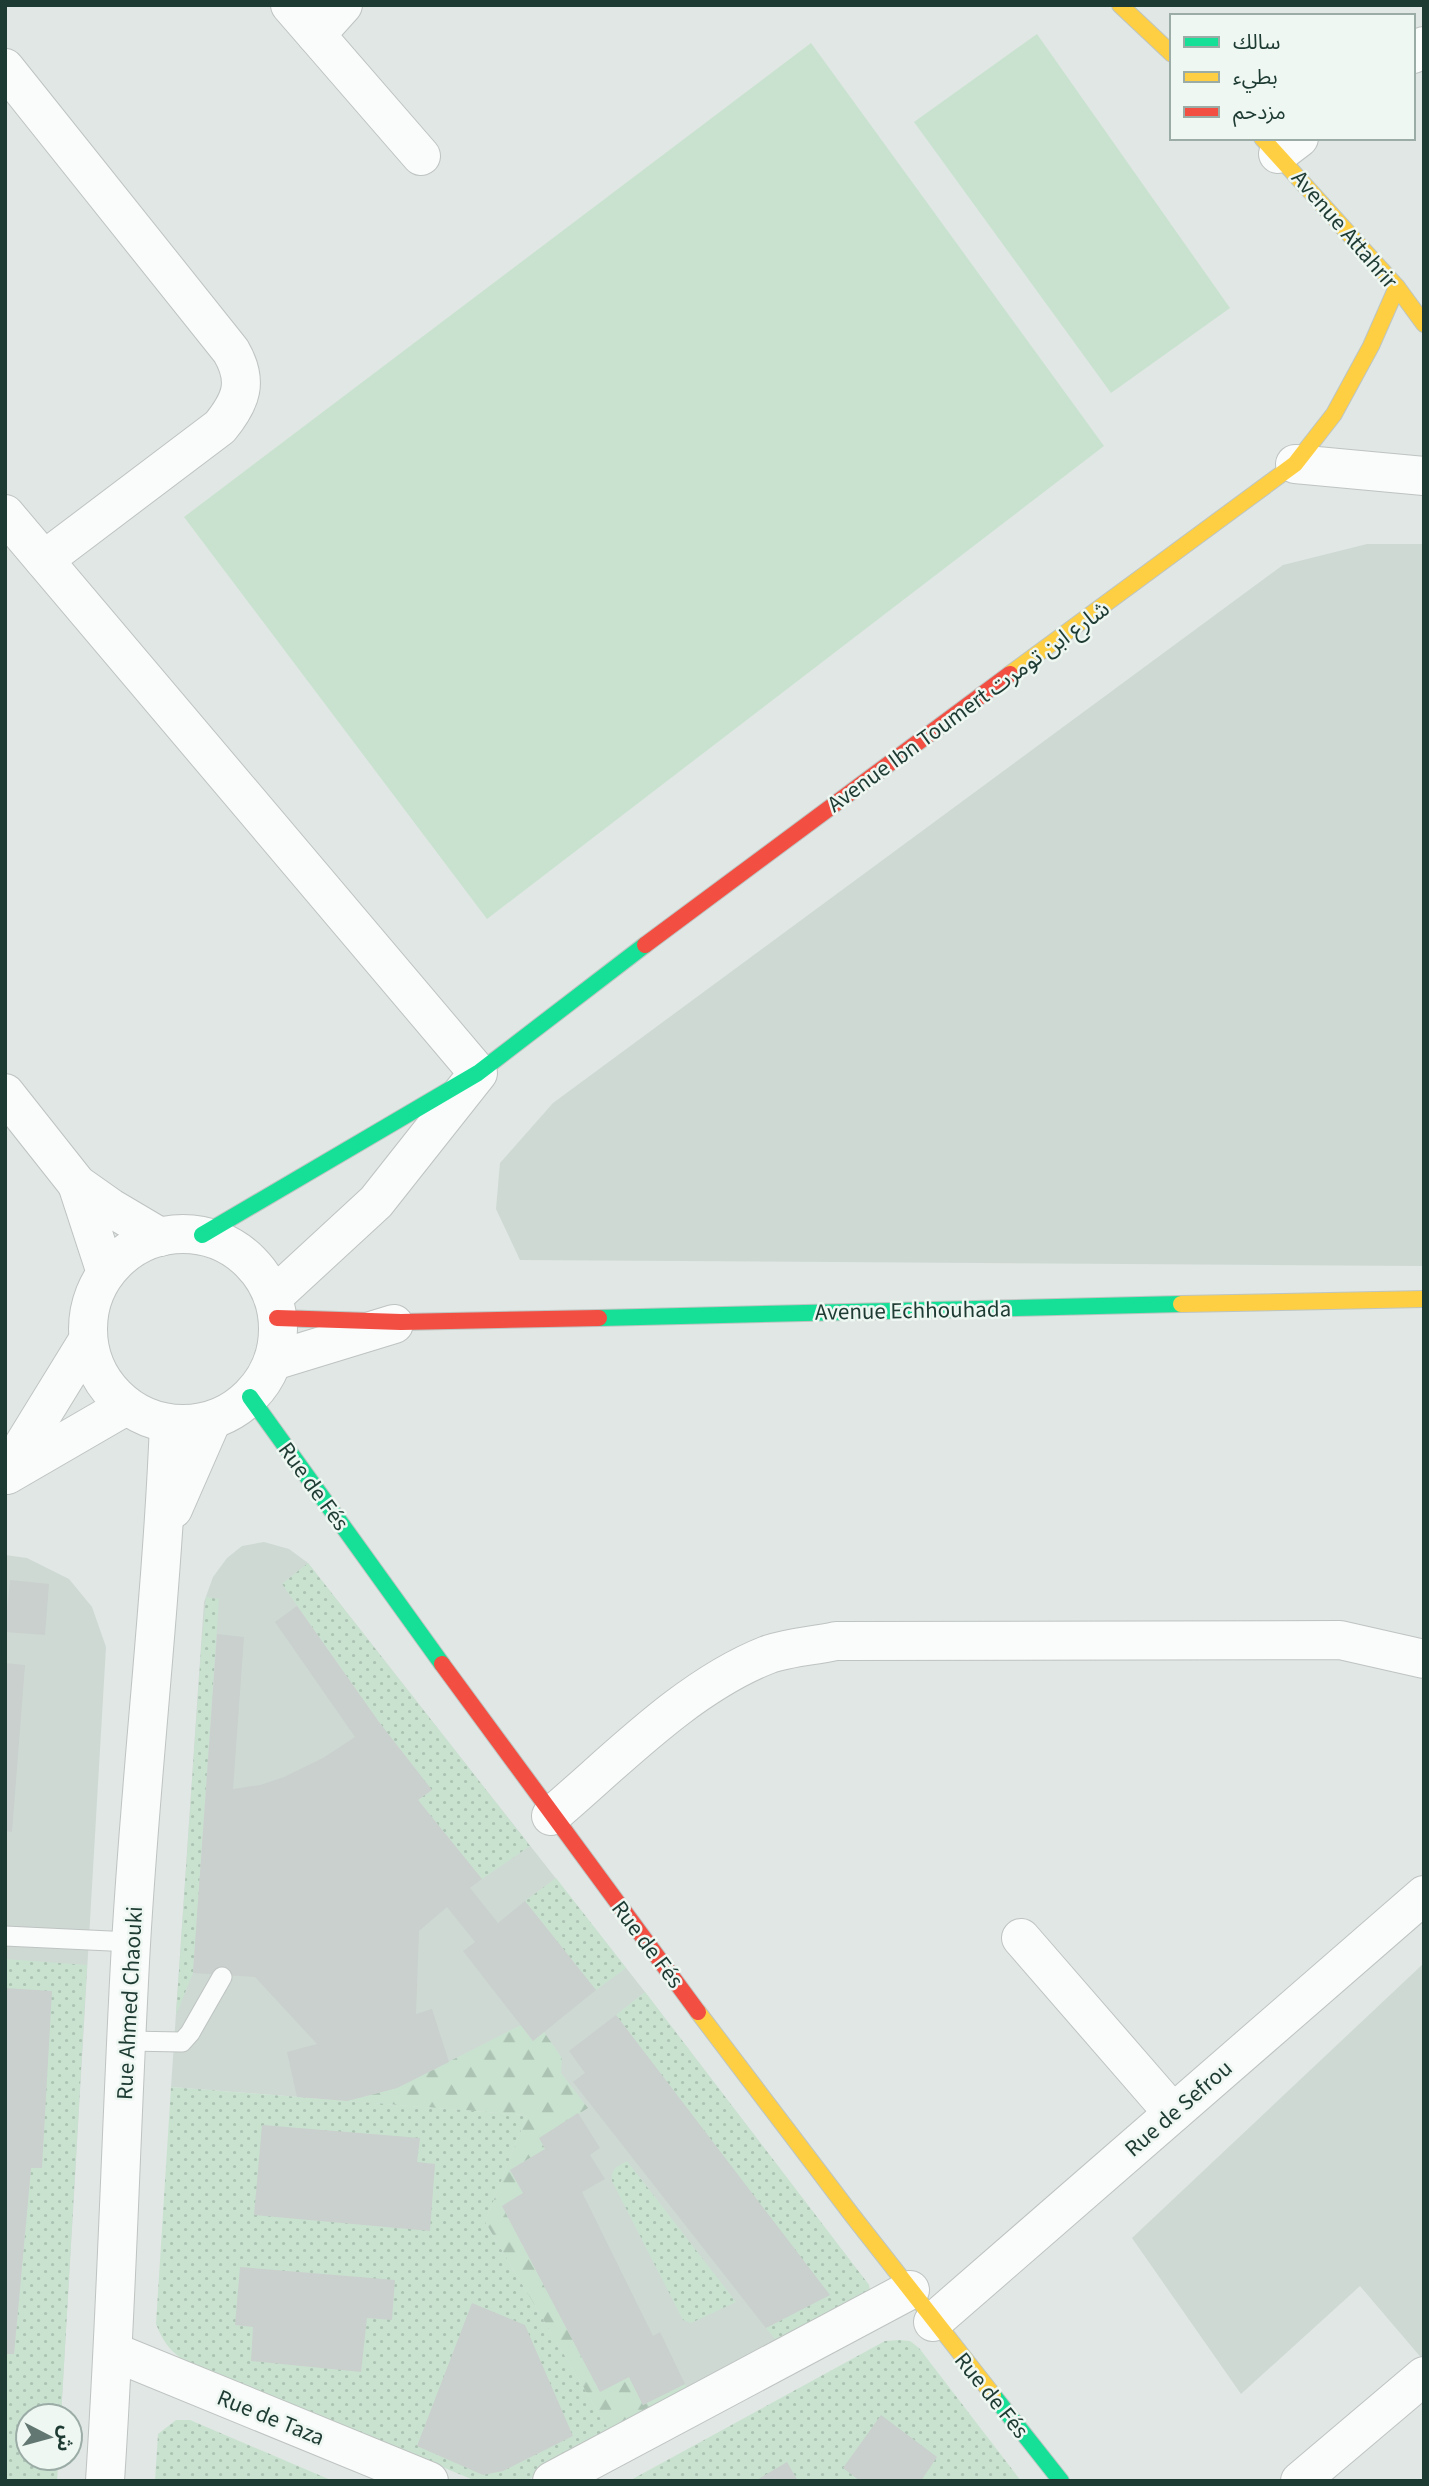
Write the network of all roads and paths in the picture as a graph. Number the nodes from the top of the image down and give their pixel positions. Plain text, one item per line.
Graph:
1 (290, 5) edge
2 (343, 5) edge
3 (1120, 5) edge
4 (316, 35) junction
5 (1170, 52) edge
6 (5, 68) edge
7 (1279, 143) edge
8 (421, 156) dead end
9 (1397, 287) junction
10 (1424, 324) edge
11 (1296, 464) junction
12 (1424, 476) edge
13 (5, 514) edge
14 (44, 560) junction
15 (478, 1073) junction
16 (5, 1093) edge
17 (77, 1184) junction
18 (202, 1236) junction
19 (160, 1237) junction
20 (106, 1273) junction
21 (1424, 1299) edge
22 (275, 1308) junction
23 (401, 1322) junction
24 (88, 1340) junction
25 (272, 1361) junction
26 (250, 1397) junction
27 (126, 1406) junction
28 (212, 1420) junction
29 (169, 1424) junction
30 (5, 1476) edge
31 (165, 1527) junction
32 (1424, 1659) edge
33 (551, 1816) junction
34 (1424, 1895) edge
35 (5, 1936) edge
36 (1021, 1938) dead end
37 (131, 1942) junction
38 (222, 1977) dead end
39 (127, 2042) junction
40 (1173, 2113) junction
41 (910, 2290) junction
42 (933, 2322) junction
43 (114, 2353) junction
44 (1424, 2376) edge
45 (105, 2481) edge
46 (429, 2481) edge
47 (552, 2481) edge
48 (1061, 2481) edge
49 (1300, 2481) edge

1 - 4 street
2 - 4 street
3 - 5 street
4 - 8 street
6 - 14 street
7 - 9 street, Avenue Attahrir
9 - 10 street, Avenue Attahrir
9 - 11 street, Avenue Ibn Toumert شارع ابن تومرت
11 - 12 street
11 - 15 street, Avenue Ibn Toumert شارع ابن تومرت
13 - 14 street
14 - 15 street
15 - 18 street, Avenue Ibn Toumert شارع ابن تومرت
15 - 22 street, Avenue Ibn Toumert شارع ابن تومرت
16 - 17 street
17 - 19 street
17 - 20 street
18 - 19 street
18 - 22 street
19 - 20 street
20 - 24 street
21 - 23 street, Avenue Echhouhada
22 - 23 street, Avenue Echhouhada
22 - 25 street
23 - 25 street, Avenue Echhouhada
24 - 27 street
24 - 30 street
25 - 26 street
26 - 28 street
26 - 33 street, Rue de Fés
27 - 29 street
27 - 30 street
28 - 29 street
28 - 31 street, Rue Ahmed Chaouki
29 - 31 street, Rue Ahmed Chaouki
31 - 37 street, Rue Ahmed Chaouki
32 - 33 street
33 - 41 street, Rue de Fés
34 - 40 street, Rue de Sefrou
35 - 37 lane
36 - 40 street
37 - 39 street, Rue Ahmed Chaouki
38 - 39 lane
39 - 43 street, Rue Ahmed Chaouki
40 - 42 street, Rue de Sefrou
41 - 42 street, Rue de Fés
41 - 47 street
42 - 48 street, Rue de Fés
43 - 45 street, Rue Ahmed Chaouki
43 - 46 street, Rue de Taza
44 - 49 street

